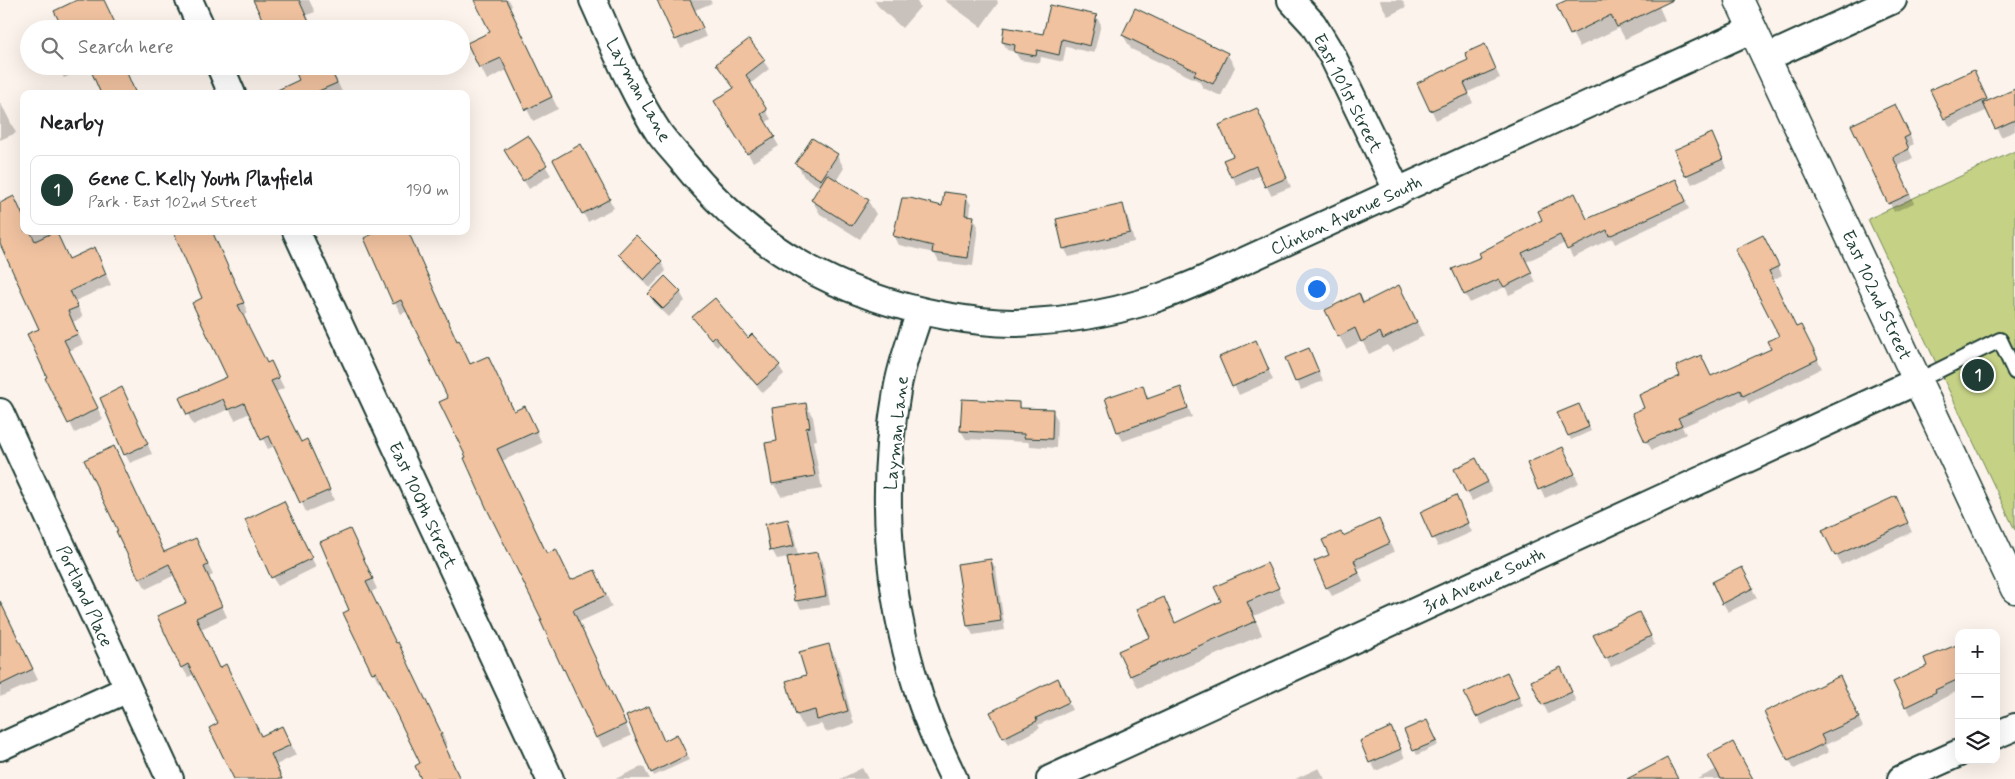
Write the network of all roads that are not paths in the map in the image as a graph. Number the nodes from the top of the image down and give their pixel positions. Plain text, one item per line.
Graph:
1 (189, 0) edge
2 (593, 0) edge
3 (1291, 0) edge
4 (1739, 0) edge
5 (1893, 0) edge
6 (198, 20) edge
7 (1753, 29) junction
8 (1766, 58) junction
9 (224, 75) edge
10 (230, 90) edge
11 (1398, 192) junction
12 (298, 235) edge
13 (920, 311) junction
14 (2015, 372) edge
15 (1917, 381) junction
16 (0, 412) edge
17 (2015, 589) edge
18 (128, 689) junction
19 (2015, 727) edge
20 (2000, 733) edge
21 (0, 747) edge
22 (1955, 754) edge
23 (170, 779) edge
24 (550, 779) edge
25 (954, 779) edge
26 (1050, 779) edge
27 (1901, 779) edge

1 - 6 street
2 - 13 street, Layman Lane
3 - 11 street, East 101st Street
4 - 7 street, East 102nd Street
5 - 8 street
7 - 8 street, East 102nd Street
7 - 11 street, Clinton Avenue South
8 - 15 street, East 102nd Street
9 - 10 street
11 - 13 street, Clinton Avenue South
12 - 24 street, East 100th Street
13 - 25 street, Layman Lane
14 - 15 lane
15 - 17 street, East 102nd Street
15 - 26 street, 3rd Avenue South
16 - 18 street, Portland Place
18 - 21 street
18 - 23 street, Portland Place
19 - 20 street
22 - 27 street

